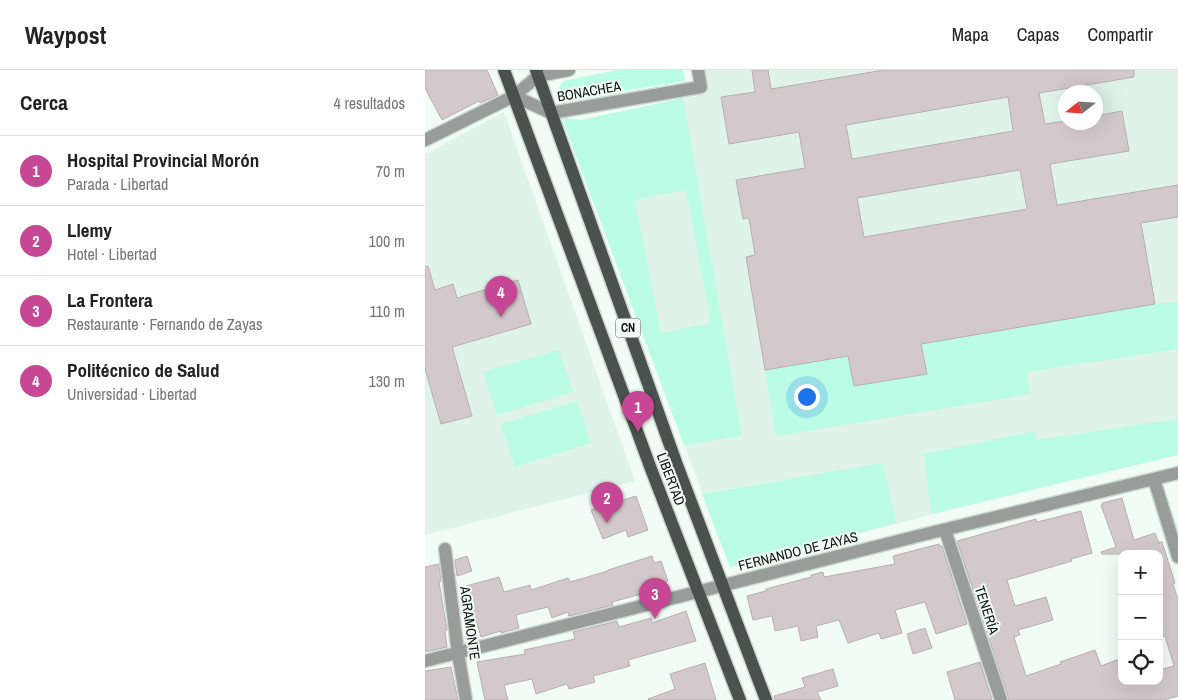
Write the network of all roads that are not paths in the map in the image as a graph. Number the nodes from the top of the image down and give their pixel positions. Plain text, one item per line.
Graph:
1 (505, 70) edge
2 (569, 70) edge
3 (698, 70) edge
4 (537, 73) edge
5 (514, 96) junction
6 (551, 113) junction
7 (425, 140) edge
8 (1178, 473) edge
9 (1153, 479) junction
10 (945, 530) junction
11 (445, 549) dead end
12 (1178, 557) edge
13 (722, 586) junction
14 (699, 592) junction
15 (458, 653) junction
16 (425, 661) edge
17 (466, 700) edge
18 (740, 700) edge
19 (766, 700) edge
20 (1001, 700) edge

1 - 5 main road, LIBERTAD / CN
2 - 4 street, BONACHEA
3 - 6 street, BONACHEA
4 - 5 street, BONACHEA
4 - 6 main road, LIBERTAD / CN
5 - 6 street, BONACHEA
5 - 7 street, BONACHEA
5 - 14 main road, LIBERTAD / CN
6 - 13 main road, LIBERTAD / CN
8 - 9 street, FERNANDO DE ZAYAS
9 - 10 street, FERNANDO DE ZAYAS
9 - 12 street
10 - 13 street, FERNANDO DE ZAYAS
10 - 20 street, TENERÍA
11 - 15 street, AGRAMONTE
13 - 14 street, FERNANDO DE ZAYAS
13 - 19 main road, LIBERTAD / CN
14 - 15 street, FERNANDO DE ZAYAS
14 - 18 main road, LIBERTAD / CN
15 - 16 street, FERNANDO DE ZAYAS
15 - 17 street, AGRAMONTE

